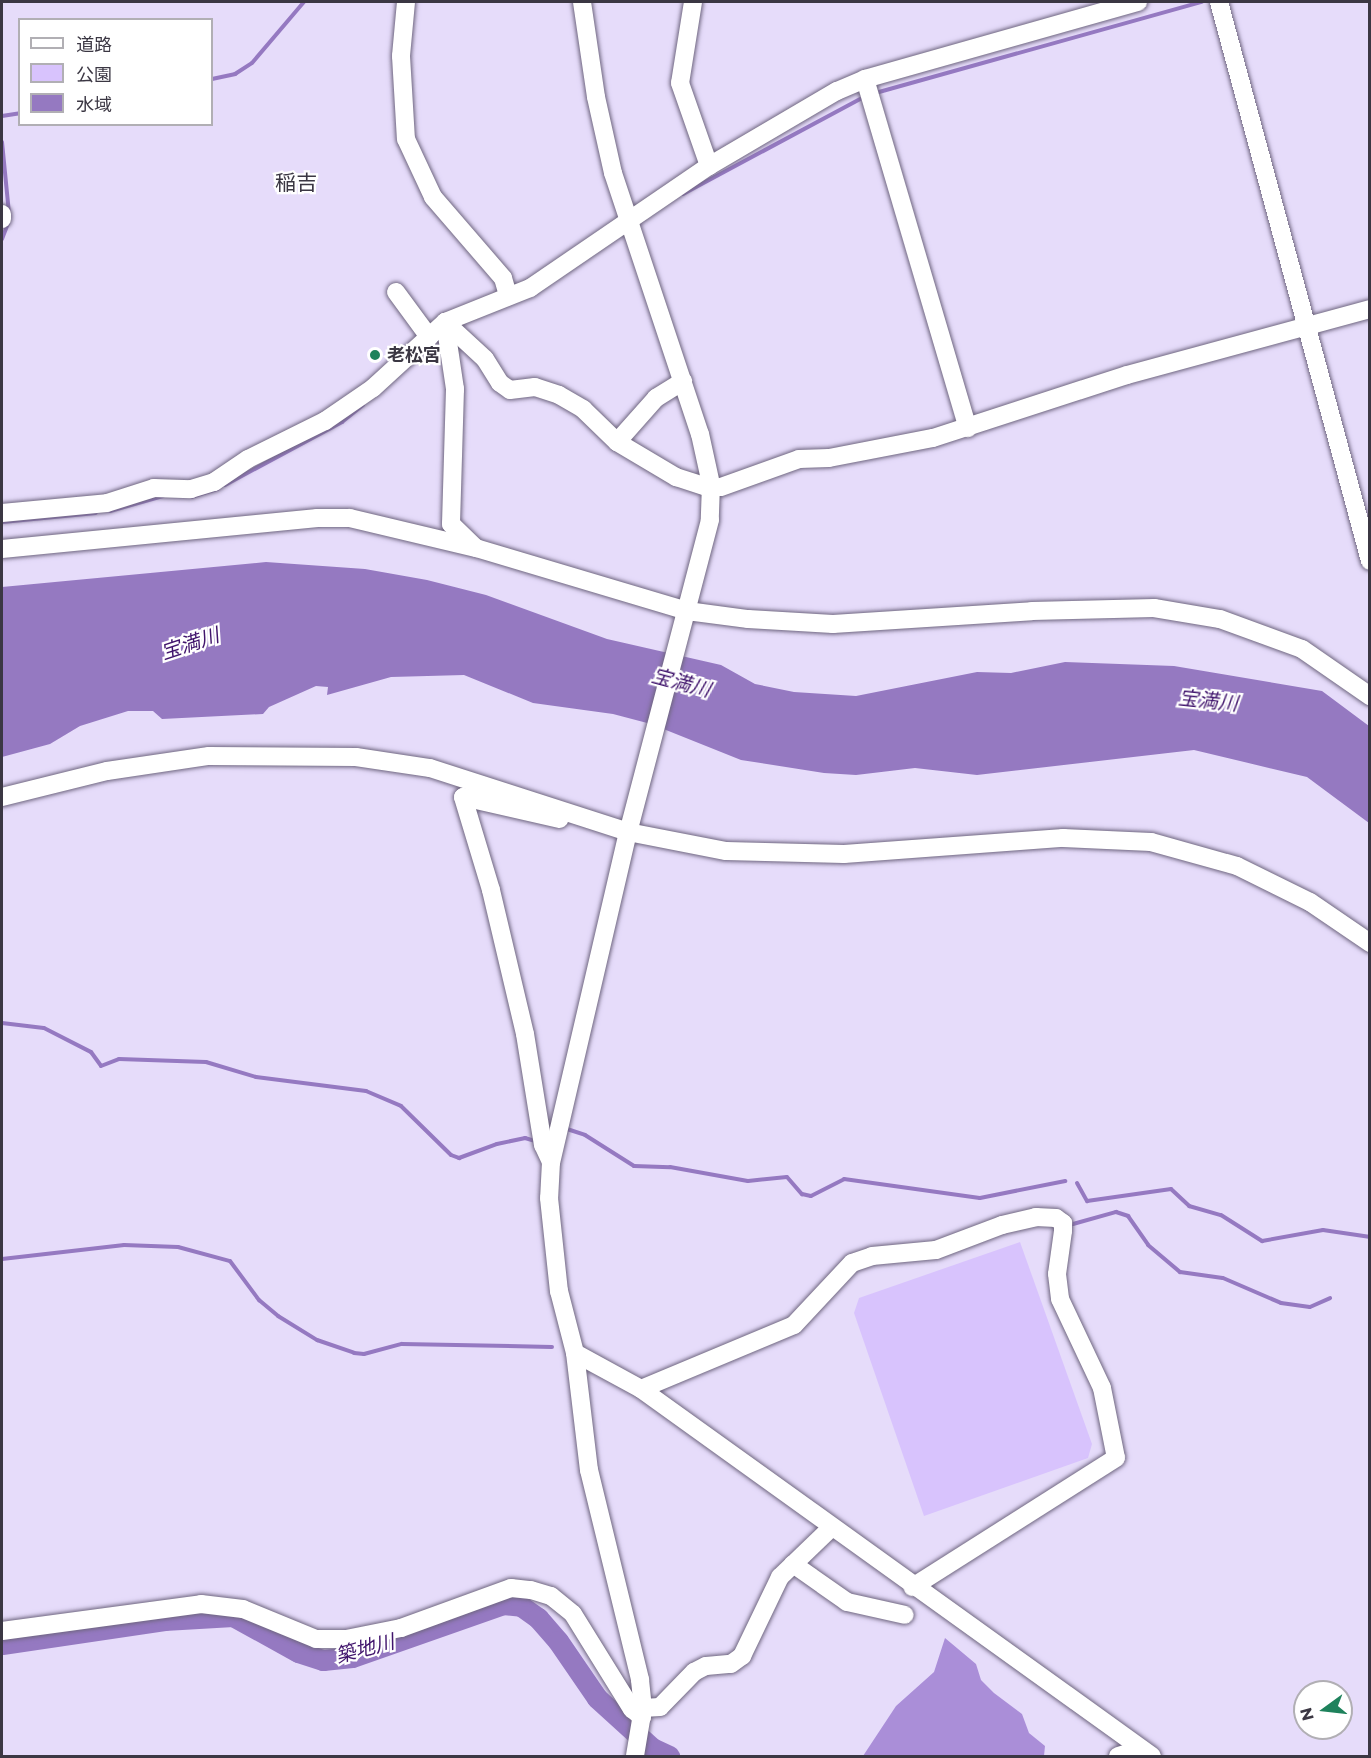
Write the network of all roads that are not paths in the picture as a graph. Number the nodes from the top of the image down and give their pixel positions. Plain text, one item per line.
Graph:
1 (406, 2) edge
2 (582, 2) edge
3 (693, 2) edge
4 (1138, 2) edge
5 (1219, 2) edge
6 (865, 79) junction
7 (709, 166) junction
8 (2, 214) edge
9 (2, 219) edge
10 (628, 219) junction
11 (396, 292) dead end
12 (508, 296) junction
13 (1370, 309) edge
14 (445, 322) junction
15 (1307, 326) junction
16 (429, 338) junction
17 (683, 381) junction
18 (968, 428) junction
19 (617, 442) junction
20 (2, 513) edge
21 (451, 524) junction
22 (417, 532) junction
23 (476, 548) junction
24 (2, 549) edge
25 (1370, 561) edge
26 (685, 619) junction
27 (1370, 696) edge
28 (2, 797) edge
29 (591, 820) junction
30 (630, 826) junction
31 (1370, 943) edge
32 (551, 1162) junction
33 (575, 1353) junction
34 (641, 1389) junction
35 (831, 1528) junction
36 (793, 1564) junction
37 (913, 1587) junction
38 (905, 1615) dead end
39 (2, 1631) edge
40 (643, 1716) junction
41 (1147, 1753) edge
42 (634, 1756) edge
43 (1118, 1756) edge

1 - 12 street
2 - 10 street
3 - 7 street
4 - 6 street
5 - 15 street
6 - 7 street
6 - 18 street
7 - 10 street
8 - 9 street
10 - 12 street
10 - 17 street
11 - 16 street
12 - 14 street
13 - 15 street
14 - 16 street
14 - 19 street
14 - 21 street
15 - 18 street
15 - 25 street
16 - 20 street
17 - 19 street
17 - 26 street
18 - 19 street
21 - 22 street
21 - 23 street
22 - 23 street
22 - 24 street
23 - 26 street
26 - 27 street
26 - 30 street
28 - 29 street
29 - 30 street
29 - 32 street
30 - 31 street
30 - 32 street
32 - 33 street
33 - 34 street
33 - 40 street
34 - 35 street
34 - 37 street
35 - 36 street
35 - 37 street
36 - 38 street
36 - 40 street
37 - 41 street
39 - 40 street
40 - 42 street
41 - 43 street

